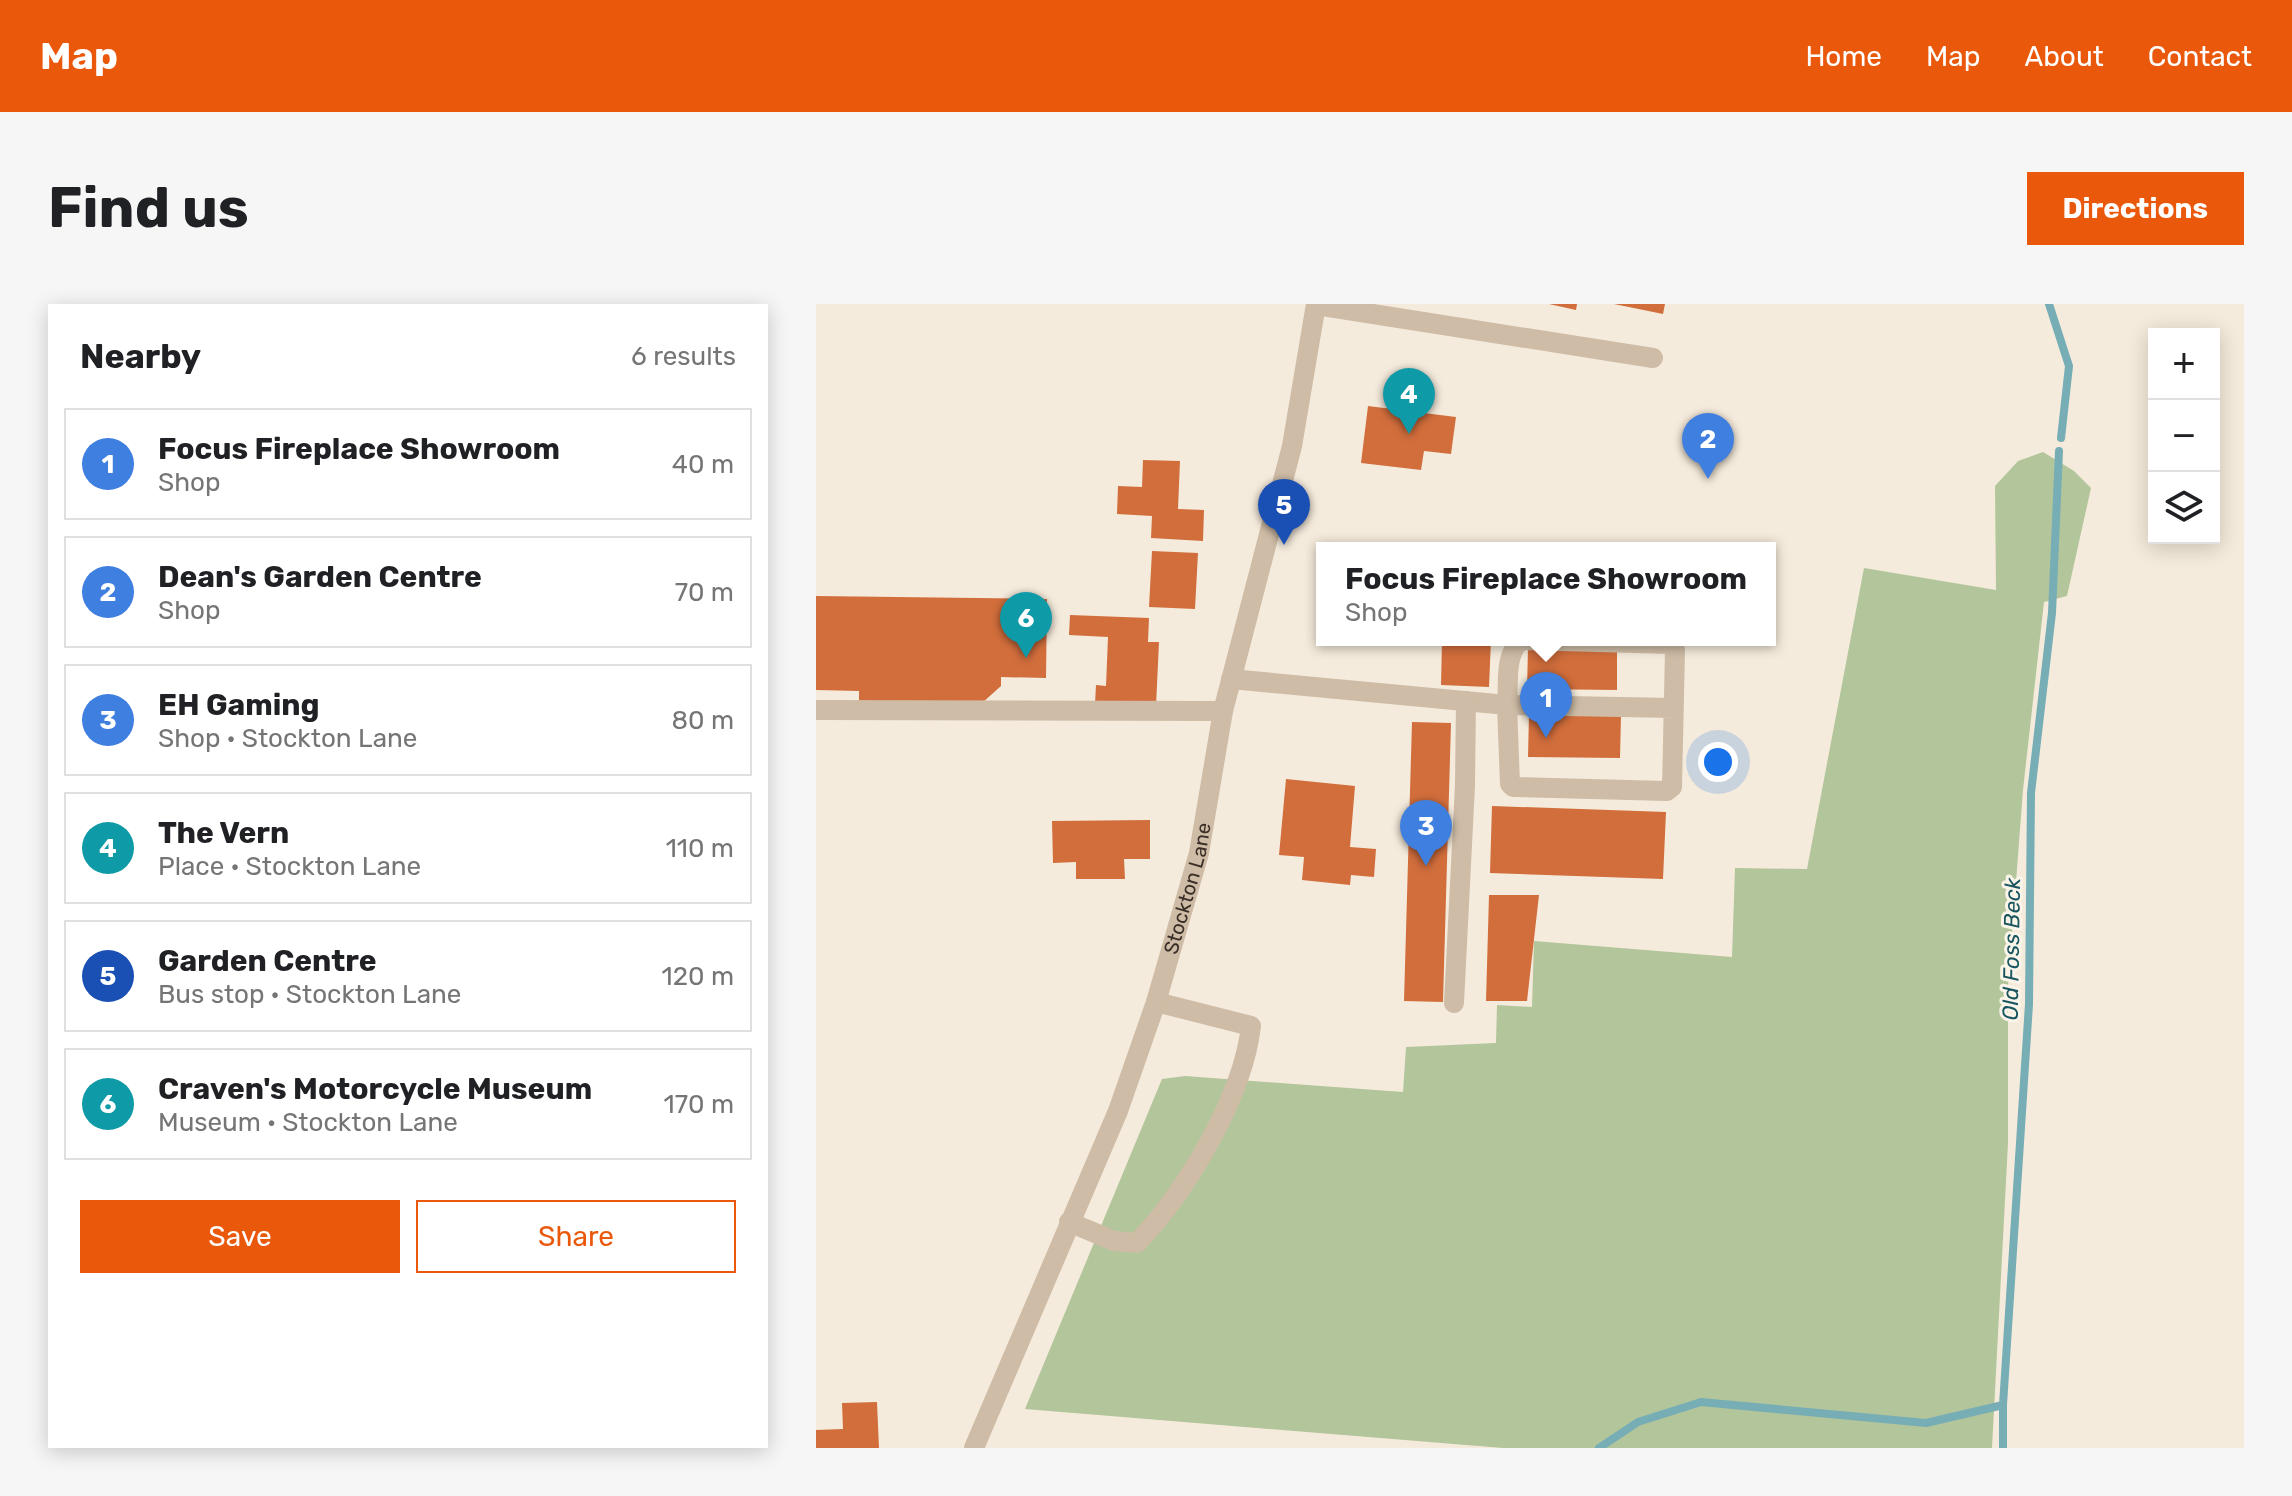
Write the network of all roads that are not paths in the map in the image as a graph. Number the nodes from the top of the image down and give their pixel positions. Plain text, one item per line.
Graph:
1 (1316, 305) edge
2 (1653, 358) dead end
3 (1514, 646) edge
4 (1672, 646) edge
5 (1231, 679) junction
6 (1466, 701) junction
7 (1507, 705) junction
8 (1674, 708) junction
9 (816, 710) edge
10 (1223, 711) junction
11 (1156, 1002) junction
12 (1454, 1003) dead end
13 (1069, 1222) junction
14 (974, 1448) edge

1 - 2 street
1 - 5 street, Stockton Lane
3 - 7 street
4 - 8 street
5 - 6 street
5 - 10 street, Stockton Lane
6 - 7 street
6 - 12 street
7 - 8 street
7 - 8 street
9 - 10 street
10 - 11 street, Stockton Lane
11 - 13 street, Stockton Lane
11 - 13 street
13 - 14 street, Stockton Lane

